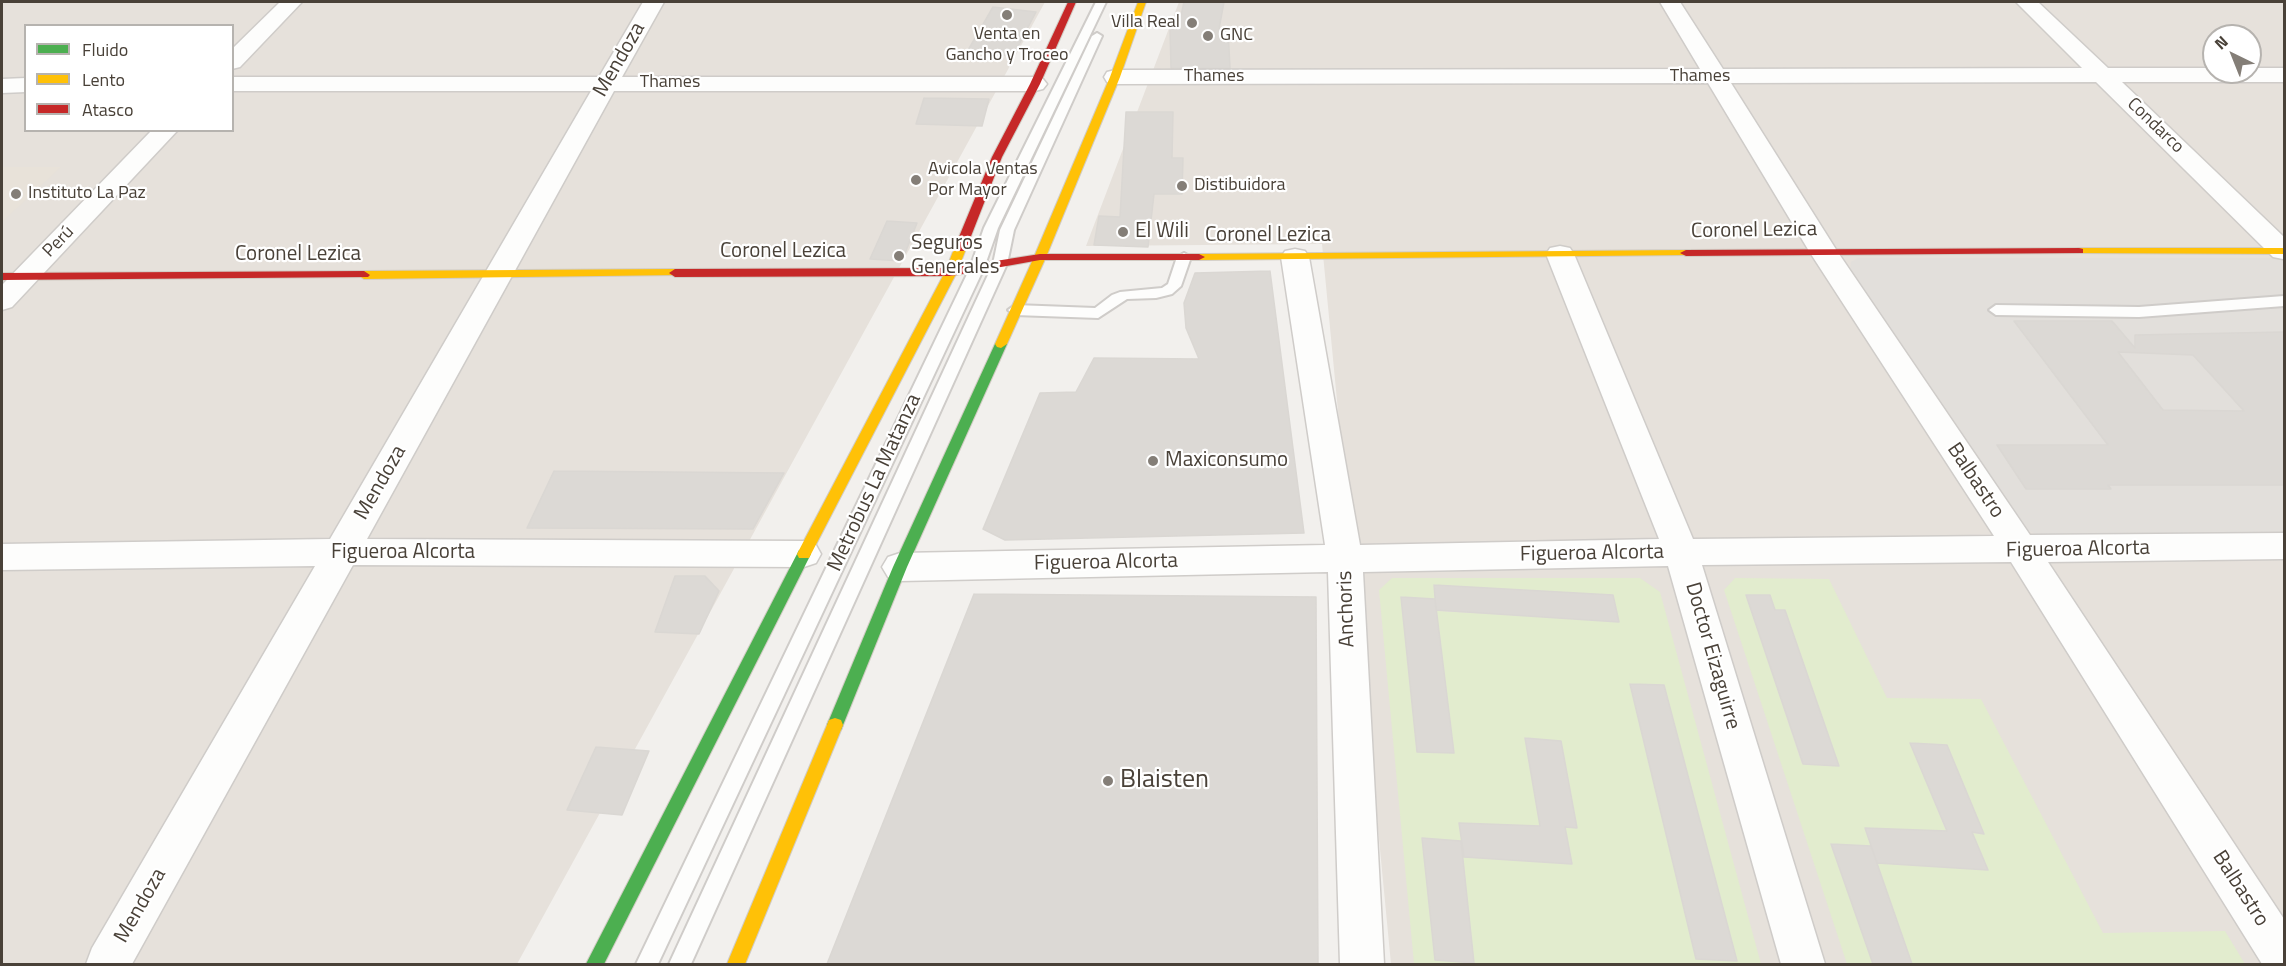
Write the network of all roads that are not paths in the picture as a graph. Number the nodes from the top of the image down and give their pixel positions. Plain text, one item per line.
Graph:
1 (291, 2) edge
2 (653, 2) edge
3 (1072, 2) edge
4 (1101, 2) edge
5 (1112, 2) edge
6 (1142, 2) edge
7 (1670, 2) edge
8 (2026, 2) edge
9 (234, 60) edge
10 (2284, 75) edge
11 (2104, 76) junction
12 (1115, 77) junction
13 (1717, 77) junction
14 (606, 83) junction
15 (234, 84) edge
16 (1035, 84) junction
17 (24, 85) edge
18 (2, 86) edge
19 (164, 132) edge
20 (1823, 251) junction
21 (2284, 251) edge
22 (1560, 254) junction
23 (1040, 256) junction
24 (1184, 257) junction
25 (1295, 257) junction
26 (1000, 264) junction
27 (977, 268) junction
28 (951, 272) junction
29 (499, 276) junction
30 (13, 277) edge
31 (2, 301) edge
32 (2284, 301) edge
33 (1015, 310) junction
34 (1996, 310) dead end
35 (2284, 546) edge
36 (2022, 551) junction
37 (341, 552) junction
38 (1681, 552) junction
39 (804, 554) junction
40 (2, 557) edge
41 (1345, 560) junction
42 (900, 567) junction
43 (2284, 958) edge
44 (108, 964) edge
45 (596, 964) edge
46 (647, 964) edge
47 (680, 964) edge
48 (736, 964) edge
49 (1362, 964) edge
50 (1803, 964) edge

1 - 9 street
2 - 14 street, Mendoza
3 - 16 main road
4 - 27 lane, Metrobus La Matanza
5 - 26 lane, Metrobus La Matanza
6 - 12 main road
7 - 13 street, Balbastro
8 - 11 street, Condarco
10 - 11 street, Thames
11 - 13 street, Thames
11 - 21 street, Condarco
12 - 13 street, Thames
12 - 23 main road
13 - 20 street, Balbastro
14 - 15 street, Thames
14 - 16 street, Thames
14 - 29 street, Mendoza
16 - 28 main road
17 - 18 street
19 - 30 street, Perú
20 - 21 main road, Coronel Lezica
20 - 22 main road, Coronel Lezica
20 - 36 street, Balbastro
22 - 25 main road, Coronel Lezica
22 - 38 street, Doctor Eizaguirre
23 - 24 main road, Coronel Lezica
23 - 26 main road, Coronel Lezica
23 - 33 main road
24 - 25 main road, Coronel Lezica
24 - 33 lane
25 - 41 street, Anchoris
26 - 27 main road, Coronel Lezica
26 - 47 lane, Metrobus La Matanza
27 - 28 main road, Coronel Lezica
27 - 46 lane, Metrobus La Matanza
28 - 29 main road, Coronel Lezica
28 - 39 main road
29 - 30 main road, Coronel Lezica
29 - 37 street, Mendoza
30 - 31 street, Perú
32 - 34 lane
33 - 42 main road
35 - 36 street, Figueroa Alcorta
36 - 38 street, Figueroa Alcorta
36 - 43 street, Balbastro
37 - 39 street, Figueroa Alcorta
37 - 40 street, Figueroa Alcorta
37 - 44 street, Mendoza
38 - 41 street, Figueroa Alcorta
38 - 50 street, Doctor Eizaguirre
39 - 45 main road
41 - 42 street, Figueroa Alcorta
41 - 49 street, Anchoris
42 - 48 main road

